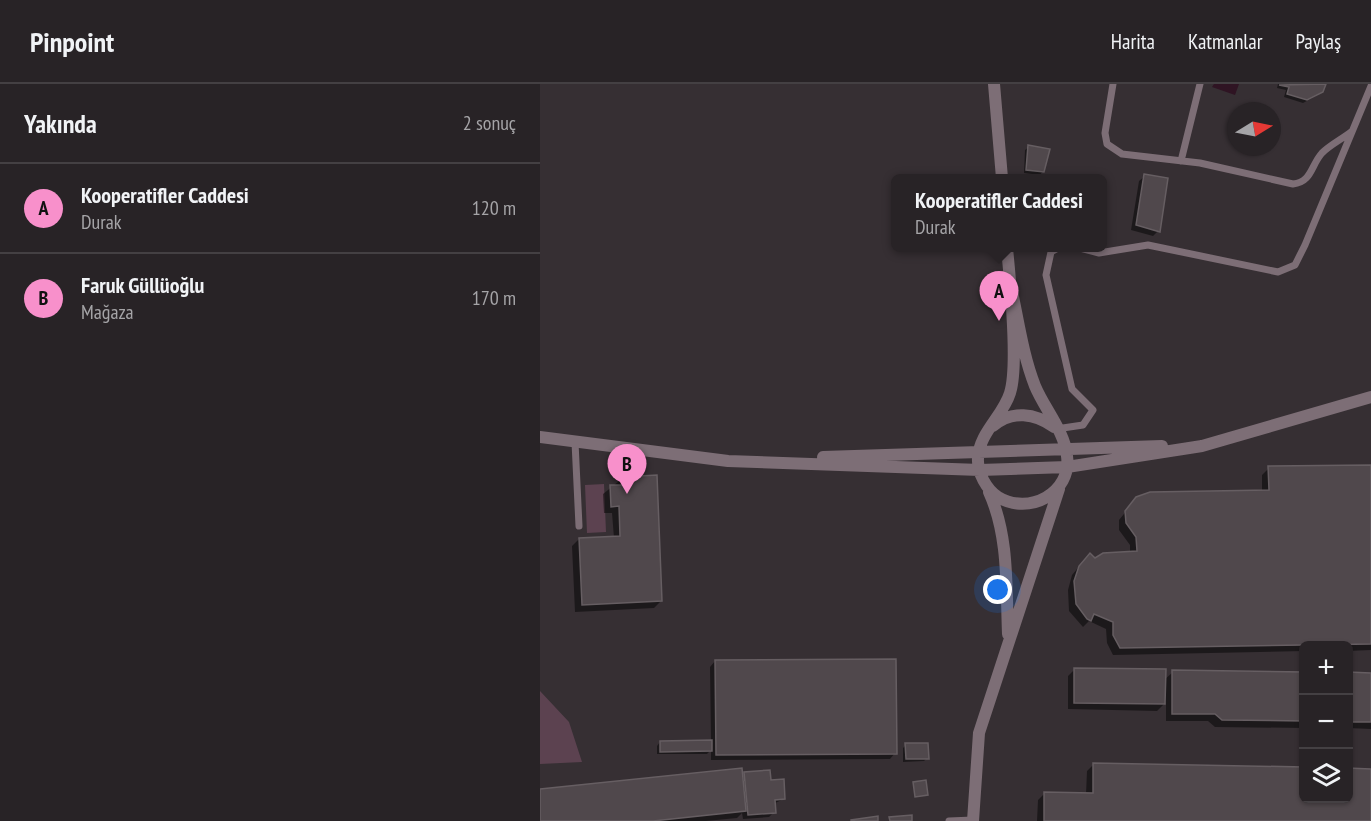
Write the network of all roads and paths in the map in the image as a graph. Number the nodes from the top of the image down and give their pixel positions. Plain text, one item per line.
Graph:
1 (994, 84) edge
2 (1113, 84) edge
3 (1200, 84) edge
4 (1371, 86) edge
5 (1352, 131) junction
6 (1181, 161) junction
7 (1002, 174) edge
8 (1007, 252) edge
9 (1051, 252) edge
10 (1107, 252) edge
11 (1010, 284) junction
12 (1371, 397) edge
13 (1056, 429) junction
14 (988, 431) junction
15 (540, 437) edge
16 (575, 442) junction
17 (1202, 446) junction
18 (1066, 447) junction
19 (979, 451) junction
20 (728, 460) junction
21 (1067, 467) junction
22 (980, 470) junction
23 (1060, 485) junction
24 (987, 487) junction
25 (579, 526) dead end
26 (1009, 641) junction
27 (973, 820) edge
28 (949, 821) edge

1 - 7 street
2 - 6 lane
3 - 6 lane
4 - 5 lane
5 - 6 lane
5 - 10 lane
8 - 11 street
9 - 13 lane
11 - 13 street
11 - 14 street
12 - 17 street
13 - 14 street
13 - 18 street
14 - 19 street
15 - 16 street
16 - 20 street
16 - 25 lane
17 - 18 street
17 - 21 street
18 - 19 street
18 - 21 street
19 - 20 street
19 - 22 street
20 - 22 street
21 - 22 street
21 - 23 street
22 - 24 street
23 - 24 street
23 - 26 street
24 - 26 street
26 - 27 street
27 - 28 lane

